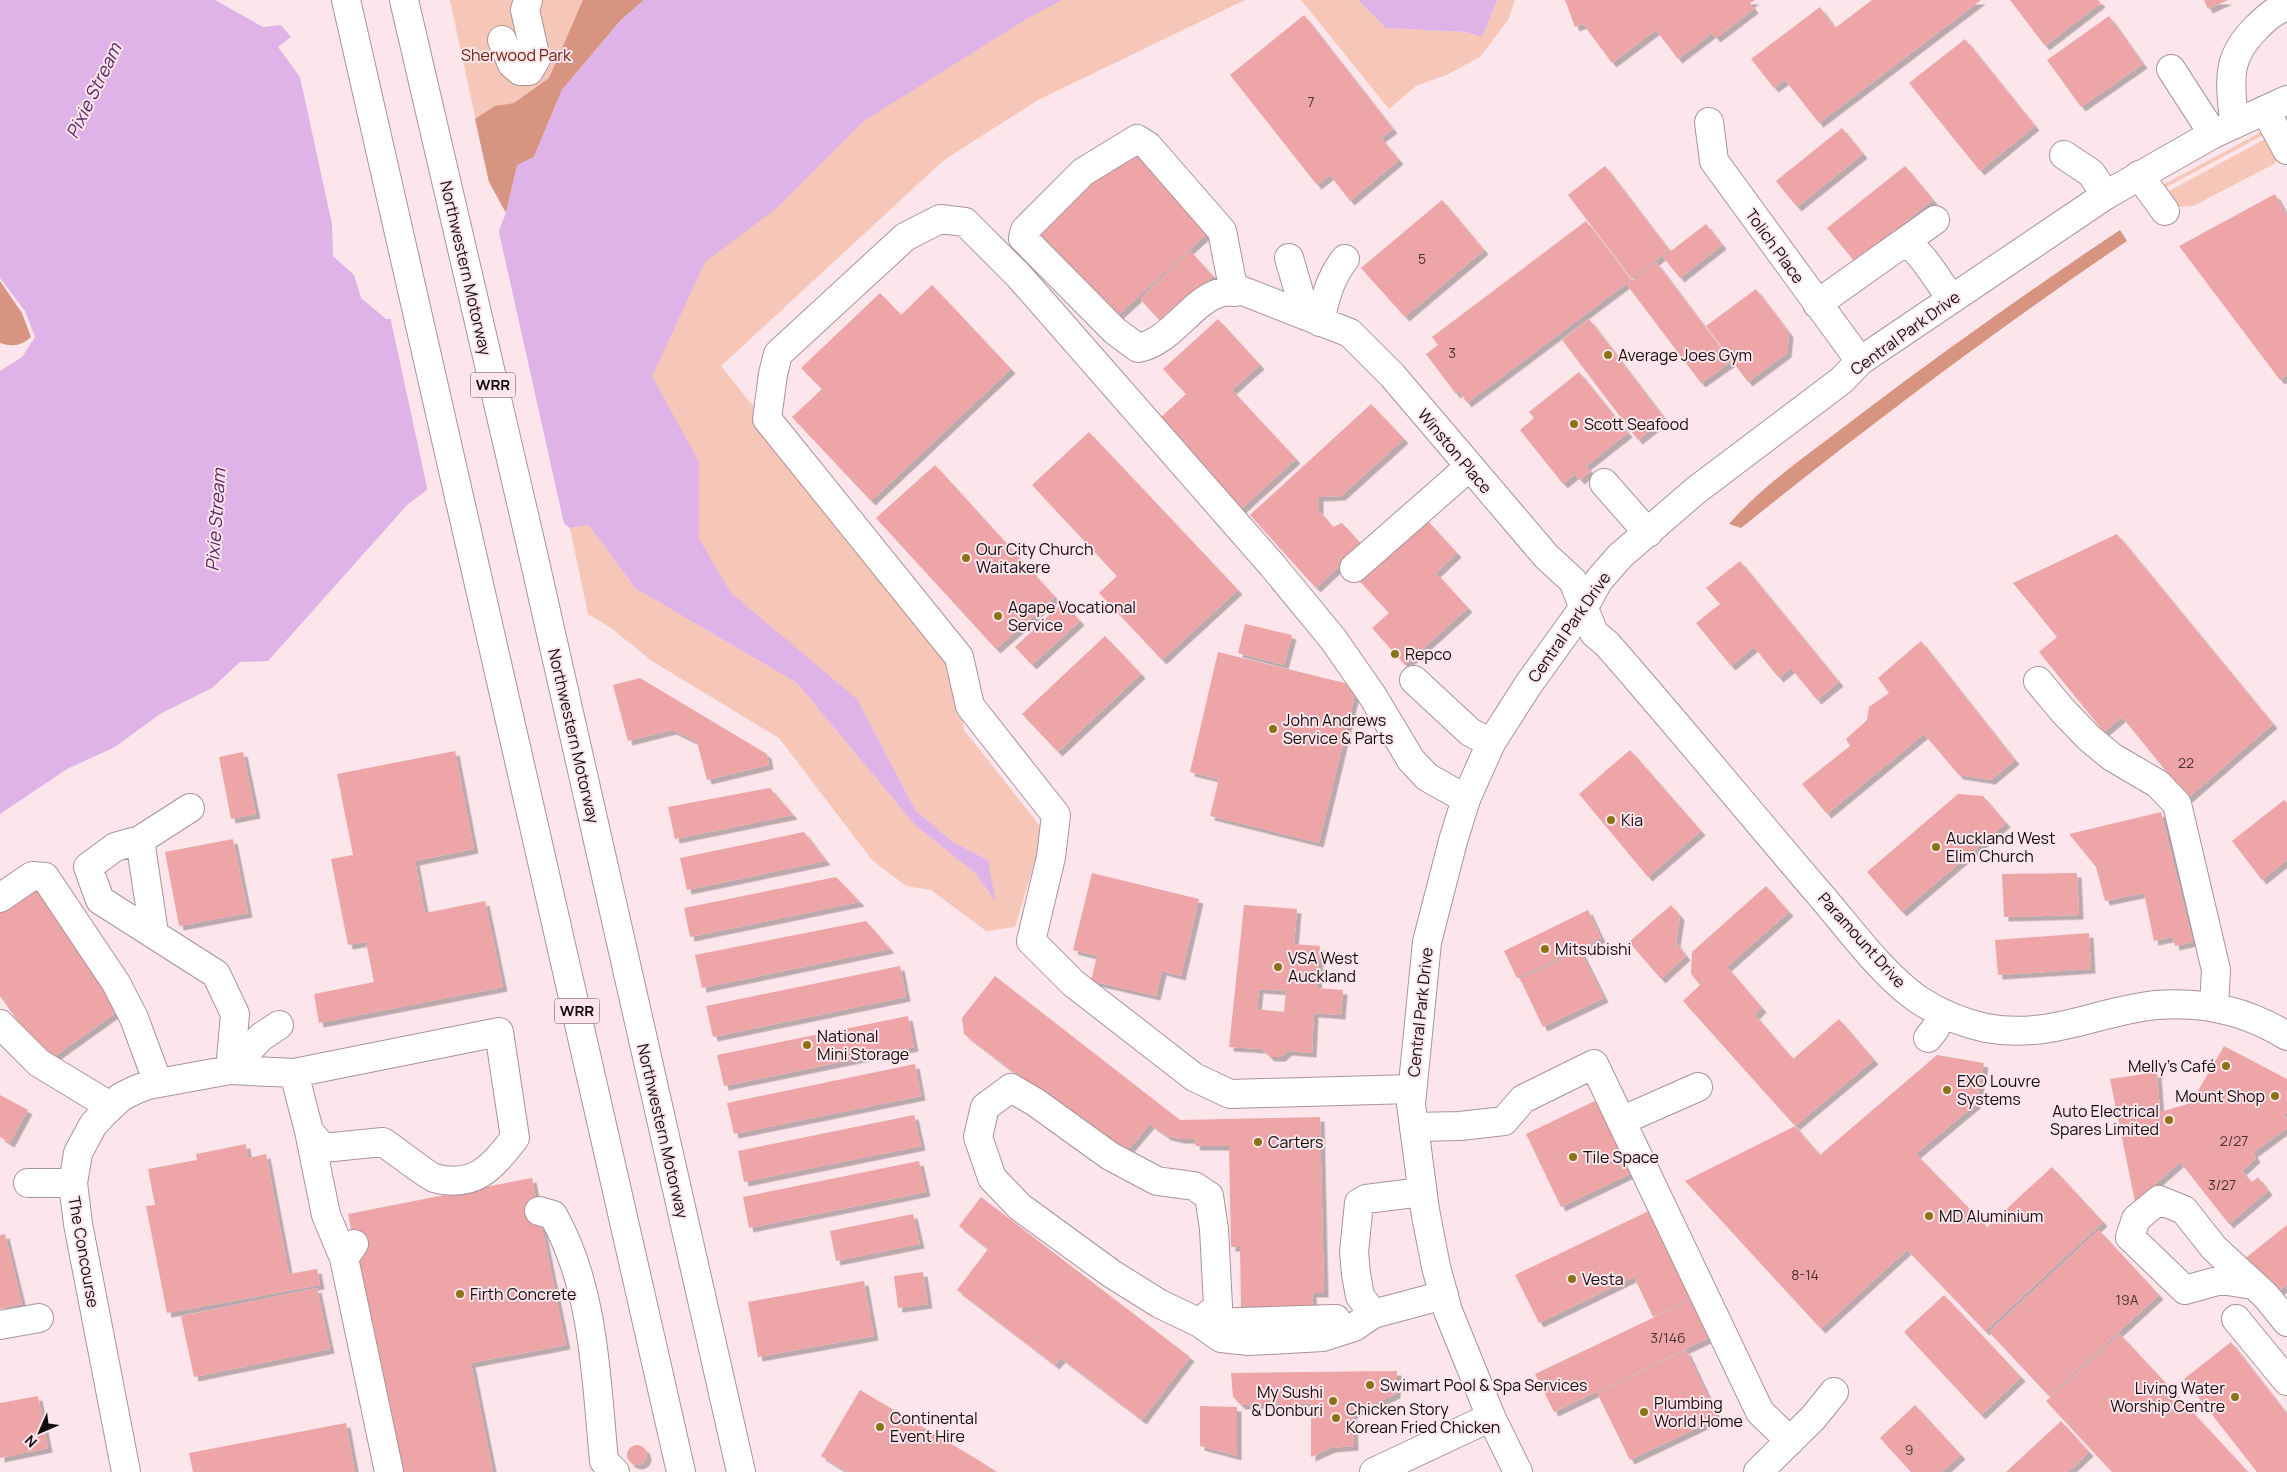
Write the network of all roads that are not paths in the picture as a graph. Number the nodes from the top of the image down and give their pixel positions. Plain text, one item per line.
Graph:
1 (346, 0) edge
2 (404, 0) edge
3 (528, 0) edge
4 (2287, 6) edge
5 (502, 40) dead end
6 (2172, 69) dead end
7 (2276, 105) edge
8 (1709, 122) dead end
9 (2224, 129) junction
10 (2287, 150) edge
11 (2064, 155) dead end
12 (2139, 175) junction
13 (2106, 195) junction
14 (2165, 211) dead end
15 (1935, 220) dead end
16 (1903, 244) junction
17 (1289, 258) dead end
18 (1345, 259) dead end
19 (1234, 292) junction
20 (1951, 299) junction
21 (1817, 304) junction
22 (1313, 319) junction
23 (1860, 361) junction
24 (1469, 467) junction
25 (1604, 483) dead end
26 (1648, 533) junction
27 (1354, 568) dead end
28 (1584, 607) junction
29 (1414, 680) dead end
30 (2038, 681) dead end
31 (1491, 743) junction
32 (1466, 800) junction
33 (190, 808) dead end
34 (140, 840) junction
35 (0, 898) edge
36 (154, 934) junction
37 (2214, 1007) junction
38 (1942, 1013) junction
39 (0, 1024) edge
40 (279, 1025) dead end
41 (2287, 1036) edge
42 (1928, 1038) dead end
43 (230, 1070) junction
44 (294, 1073) junction
45 (158, 1083) junction
46 (1698, 1087) dead end
47 (1411, 1089) junction
48 (110, 1106) junction
49 (1621, 1121) junction
50 (1414, 1127) junction
51 (309, 1132) junction
52 (28, 1182) dead end
53 (73, 1183) junction
54 (1422, 1192) junction
55 (539, 1211) dead end
56 (2253, 1285) dead end
57 (1444, 1295) junction
58 (1372, 1314) junction
59 (39, 1318) dead end
60 (2236, 1319) dead end
61 (2287, 1322) edge
62 (1200, 1323) junction
63 (0, 1325) edge
64 (2287, 1381) edge
65 (1834, 1392) dead end
66 (728, 1415) junction
67 (1491, 1417) junction
68 (1790, 1441) junction
69 (126, 1472) edge
70 (389, 1472) edge
71 (615, 1472) edge
72 (681, 1472) edge
73 (741, 1472) edge
74 (748, 1472) edge
75 (1374, 1472) edge
76 (1518, 1472) edge
77 (1758, 1472) edge

1 - 72 main road, WRR
2 - 66 main road, Northwestern Motorway / WRR
3 - 5 main road
4 - 9 main road
6 - 9 main road
7 - 9 main road, Central Park Drive
7 - 10 main road
8 - 21 main road, Tolich Place
9 - 12 main road, Central Park Drive
11 - 13 main road
12 - 13 main road, Central Park Drive
12 - 14 main road
13 - 20 main road, Central Park Drive
15 - 16 main road
16 - 20 main road
16 - 21 main road
17 - 22 main road
18 - 22 main road
19 - 19 main road
19 - 22 main road, Winston Place
20 - 23 main road, Central Park Drive
21 - 23 main road, Tolich Place
22 - 24 main road, Winston Place
23 - 26 main road, Central Park Drive
24 - 27 main road
24 - 28 main road, Winston Place
25 - 26 main road
26 - 28 main road, Central Park Drive
28 - 31 main road, Central Park Drive
28 - 38 main road, Paramount Drive
29 - 31 main road
30 - 37 main road
31 - 32 main road, Central Park Drive
32 - 47 main road, Central Park Drive
32 - 47 main road
33 - 34 main road
34 - 36 main road
34 - 36 main road
35 - 45 main road
36 - 43 main road
37 - 38 main road, Paramount Drive
37 - 41 main road, Paramount Drive
38 - 42 main road
39 - 48 main road
40 - 43 main road
43 - 44 main road, The Concourse
43 - 45 main road, The Concourse
44 - 51 main road
44 - 51 main road, The Concourse
45 - 48 main road, The Concourse
46 - 49 main road
47 - 50 main road, Central Park Drive
48 - 53 main road, The Concourse
49 - 50 main road
49 - 68 main road
50 - 54 main road, Central Park Drive
51 - 70 main road
52 - 53 main road
53 - 69 main road, The Concourse
54 - 57 main road, Central Park Drive
54 - 58 main road
55 - 71 main road
56 - 61 main road
57 - 58 main road
57 - 67 main road, Central Park Drive
58 - 62 main road
59 - 63 main road
60 - 64 main road
62 - 62 main road
65 - 68 main road
66 - 73 main road, Northwestern Motorway / WRR
66 - 74 main road
67 - 75 main road
67 - 76 main road, Central Park Drive
68 - 77 main road

